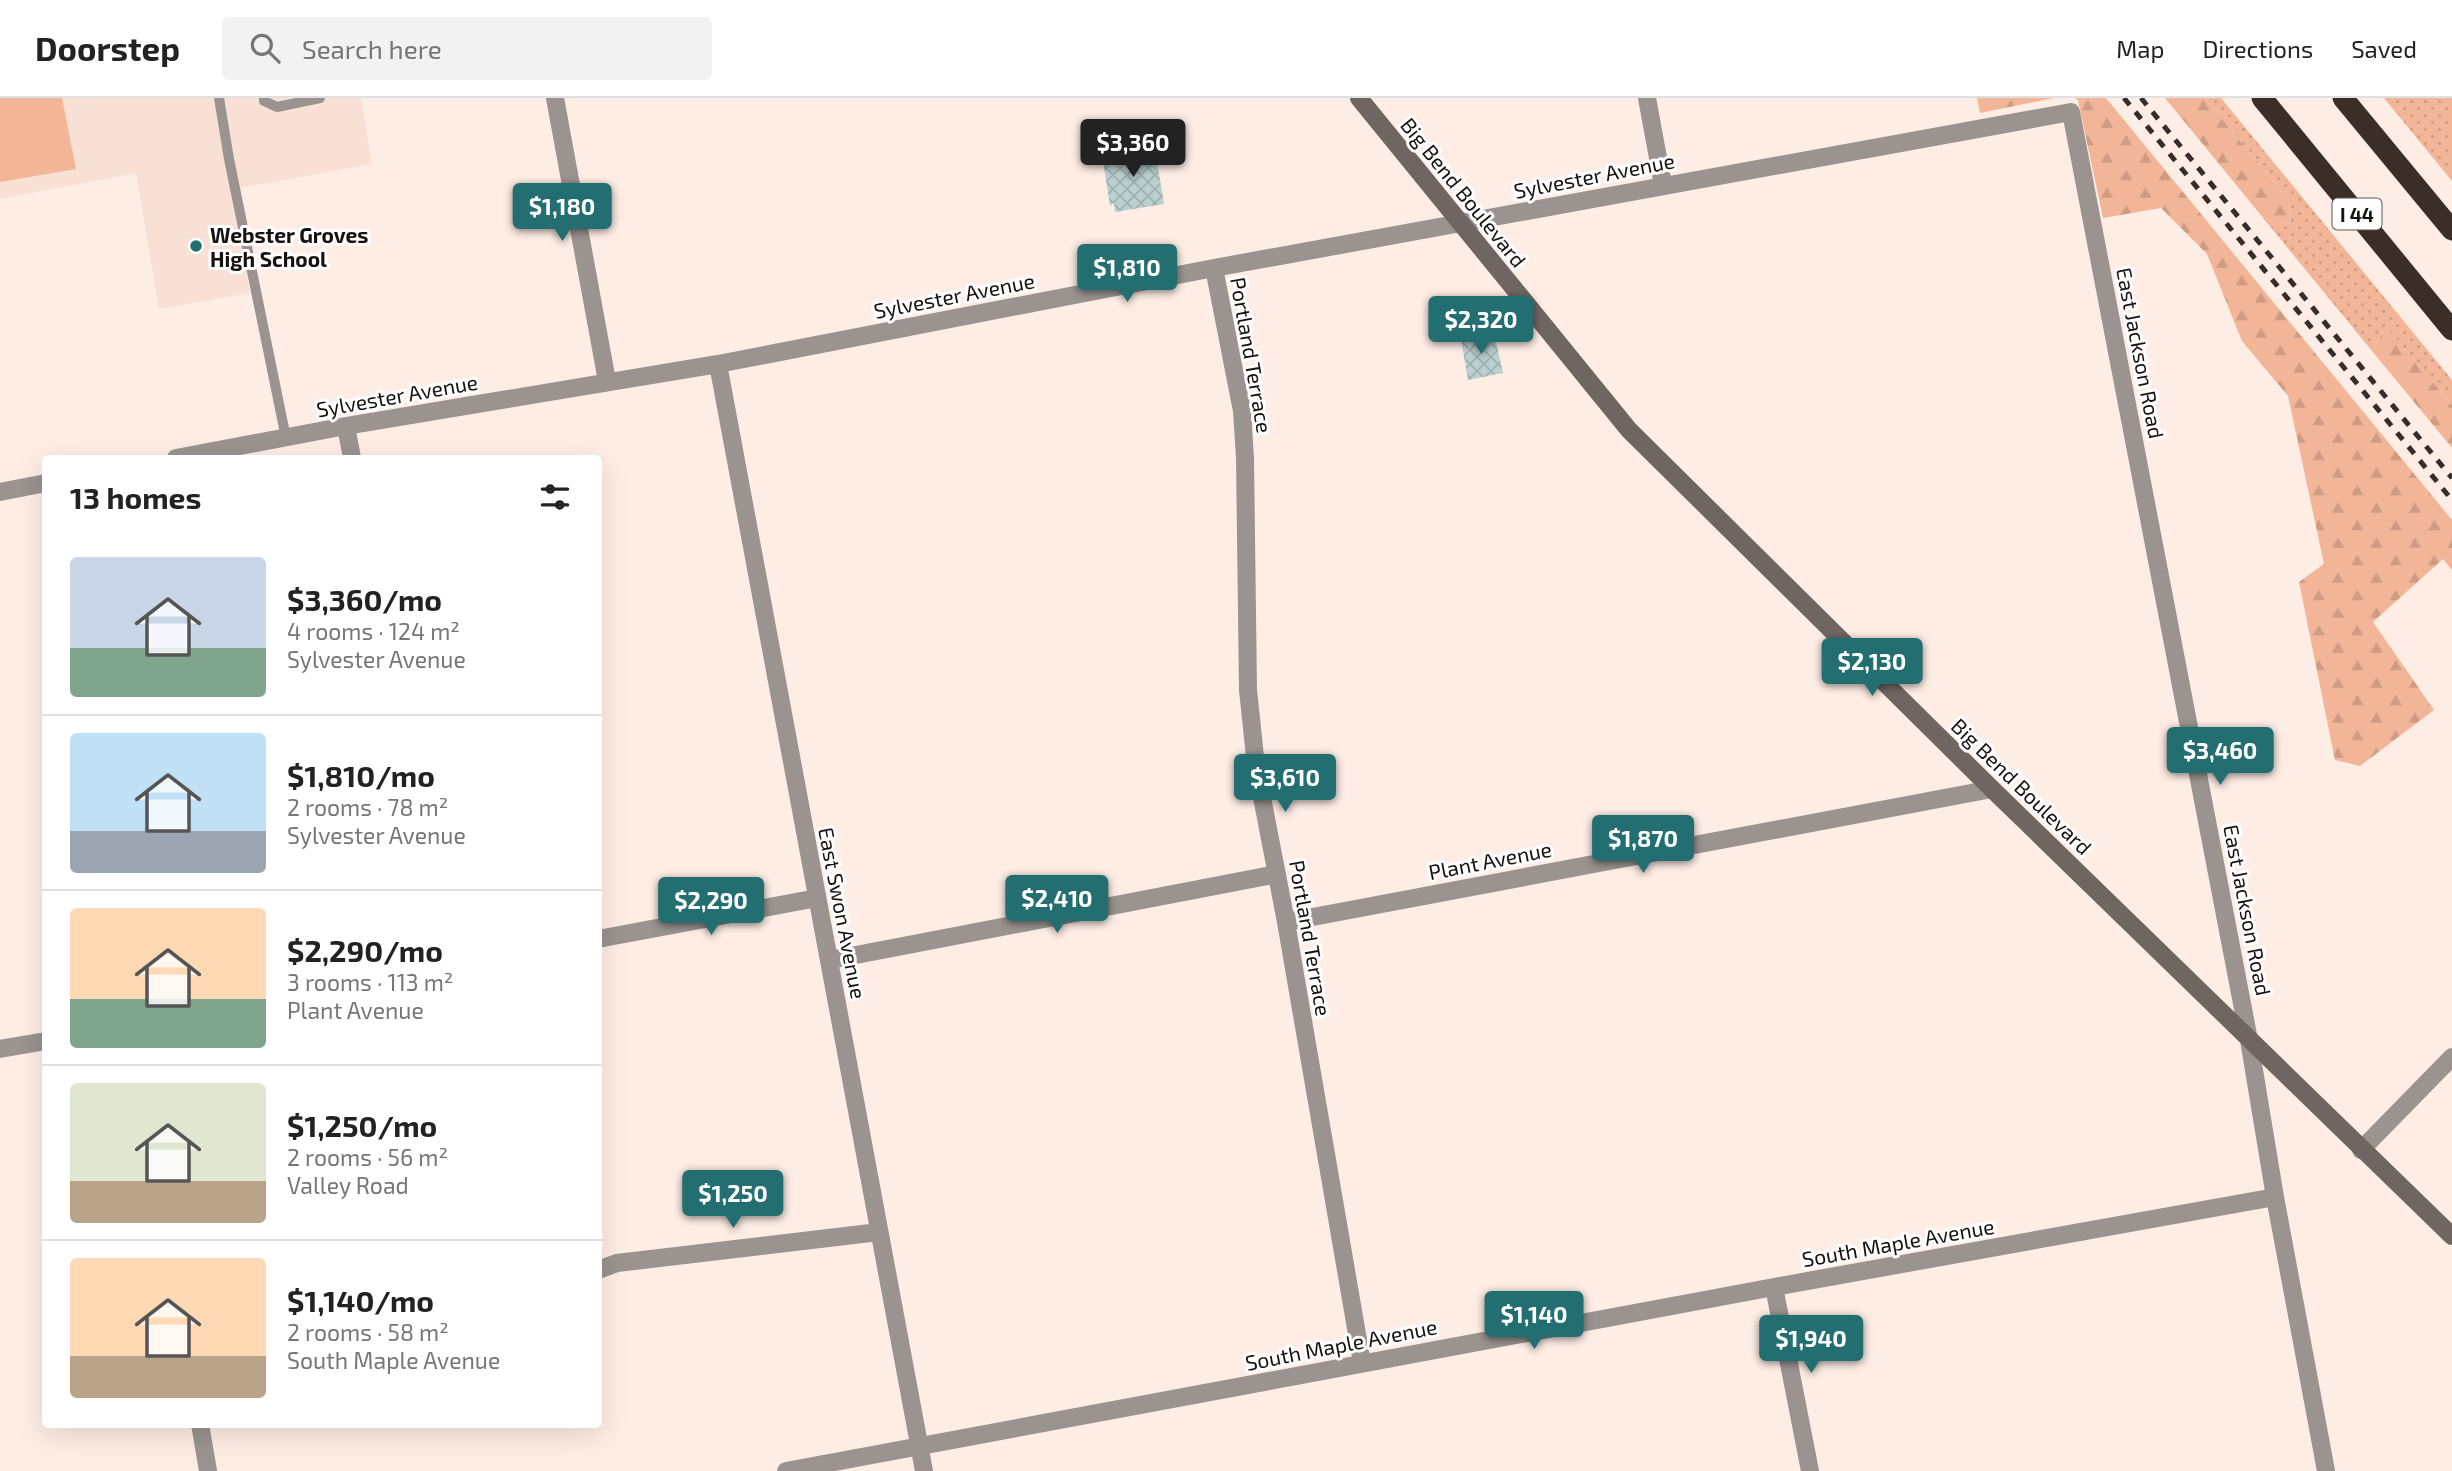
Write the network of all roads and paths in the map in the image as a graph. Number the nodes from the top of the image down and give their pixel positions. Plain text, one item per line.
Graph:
1 (219, 98) edge
2 (264, 98) edge
3 (320, 98) edge
4 (555, 98) edge
5 (1359, 98) edge
6 (1647, 98) edge
7 (2262, 98) edge
8 (2343, 98) edge
9 (2071, 111) joint
10 (1663, 185) junction
11 (1460, 223) junction
12 (2452, 230) edge
13 (1214, 268) junction
14 (2452, 330) edge
15 (718, 363) junction
16 (607, 381) junction
17 (346, 426) junction
18 (286, 438) junction
19 (192, 455) edge
20 (351, 455) edge
21 (42, 484) edge
22 (0, 492) edge
23 (1992, 789) junction
24 (1277, 874) junction
25 (817, 898) junction
26 (1286, 922) junction
27 (602, 938) edge
28 (830, 960) junction
29 (2249, 1040) junction
30 (42, 1042) edge
31 (0, 1049) edge
32 (2452, 1057) edge
33 (2361, 1150) junction
34 (2275, 1197) junction
35 (879, 1232) junction
36 (2452, 1236) edge
37 (602, 1269) edge
38 (1774, 1287) junction
39 (1362, 1363) junction
40 (201, 1428) edge
41 (920, 1447) junction
42 (208, 1471) edge
43 (786, 1471) edge
44 (924, 1471) edge
45 (1810, 1471) edge
46 (2326, 1471) edge

1 - 18 lane
2 - 3 lane
4 - 16 street
5 - 11 main road, Big Bend Boulevard
6 - 10 street
7 - 14 highway, I 44
8 - 12 highway
9 - 10 street, Sylvester Avenue
9 - 29 street, East Jackson Road
10 - 11 street, Sylvester Avenue
11 - 13 street, Sylvester Avenue
11 - 23 main road, Big Bend Boulevard
13 - 15 street, Sylvester Avenue
13 - 24 street, Portland Terrace
15 - 16 street, Sylvester Avenue
15 - 25 street, East Swon Avenue
16 - 17 street, Sylvester Avenue
17 - 18 street, Sylvester Avenue
17 - 20 street
18 - 19 street, Sylvester Avenue
21 - 22 street
23 - 26 street, Plant Avenue
23 - 29 main road, Big Bend Boulevard
24 - 26 street, Portland Terrace
24 - 28 street
25 - 27 street
25 - 28 street, East Swon Avenue
26 - 39 street, Portland Terrace
28 - 35 street, East Swon Avenue
29 - 33 main road, Big Bend Boulevard
29 - 34 street, East Jackson Road
30 - 31 street
32 - 33 street
33 - 36 main road, Big Bend Boulevard
34 - 38 street, South Maple Avenue
34 - 46 street, East Jackson Road
35 - 37 street
35 - 41 street, East Swon Avenue
38 - 39 street, South Maple Avenue
38 - 45 street
39 - 41 street, South Maple Avenue
40 - 42 street
41 - 43 street, South Maple Avenue
41 - 44 street, East Swon Avenue

